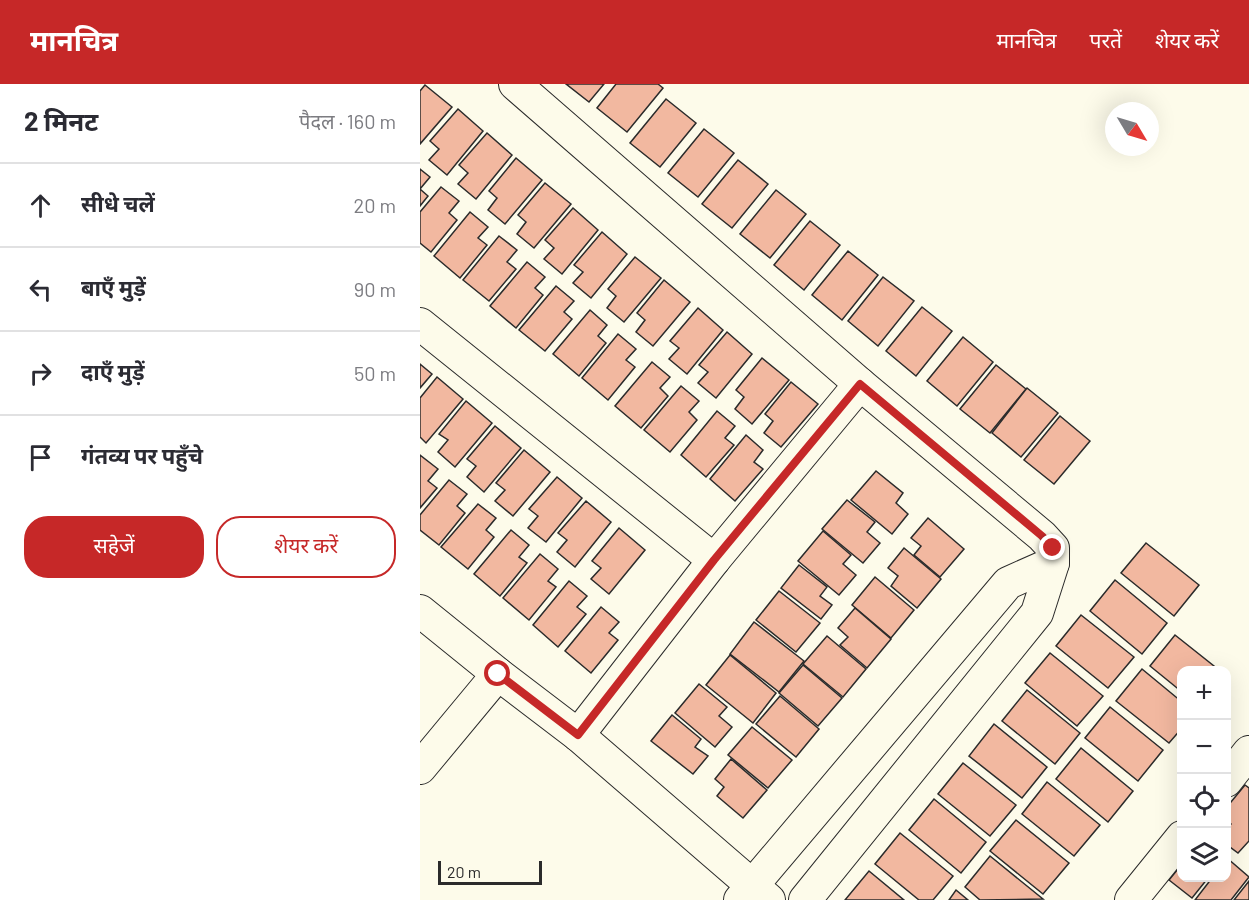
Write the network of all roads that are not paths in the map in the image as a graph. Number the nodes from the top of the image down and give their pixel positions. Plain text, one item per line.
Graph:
1 (515, 84) edge
2 (420, 324) edge
3 (860, 384) junction
4 (714, 560) junction
5 (1053, 563) junction
6 (420, 611) edge
7 (498, 674) junction
8 (578, 735) junction
9 (1249, 753) edge
10 (420, 768) edge
11 (1231, 775) edge
12 (1177, 843) edge
13 (753, 895) edge
14 (805, 900) edge
15 (1131, 900) edge

1 - 3 street
2 - 4 street
3 - 4 street
3 - 5 street
4 - 8 street
5 - 13 street
5 - 14 street
6 - 7 street
7 - 8 street
7 - 10 street
8 - 13 street
9 - 11 street
12 - 15 street

